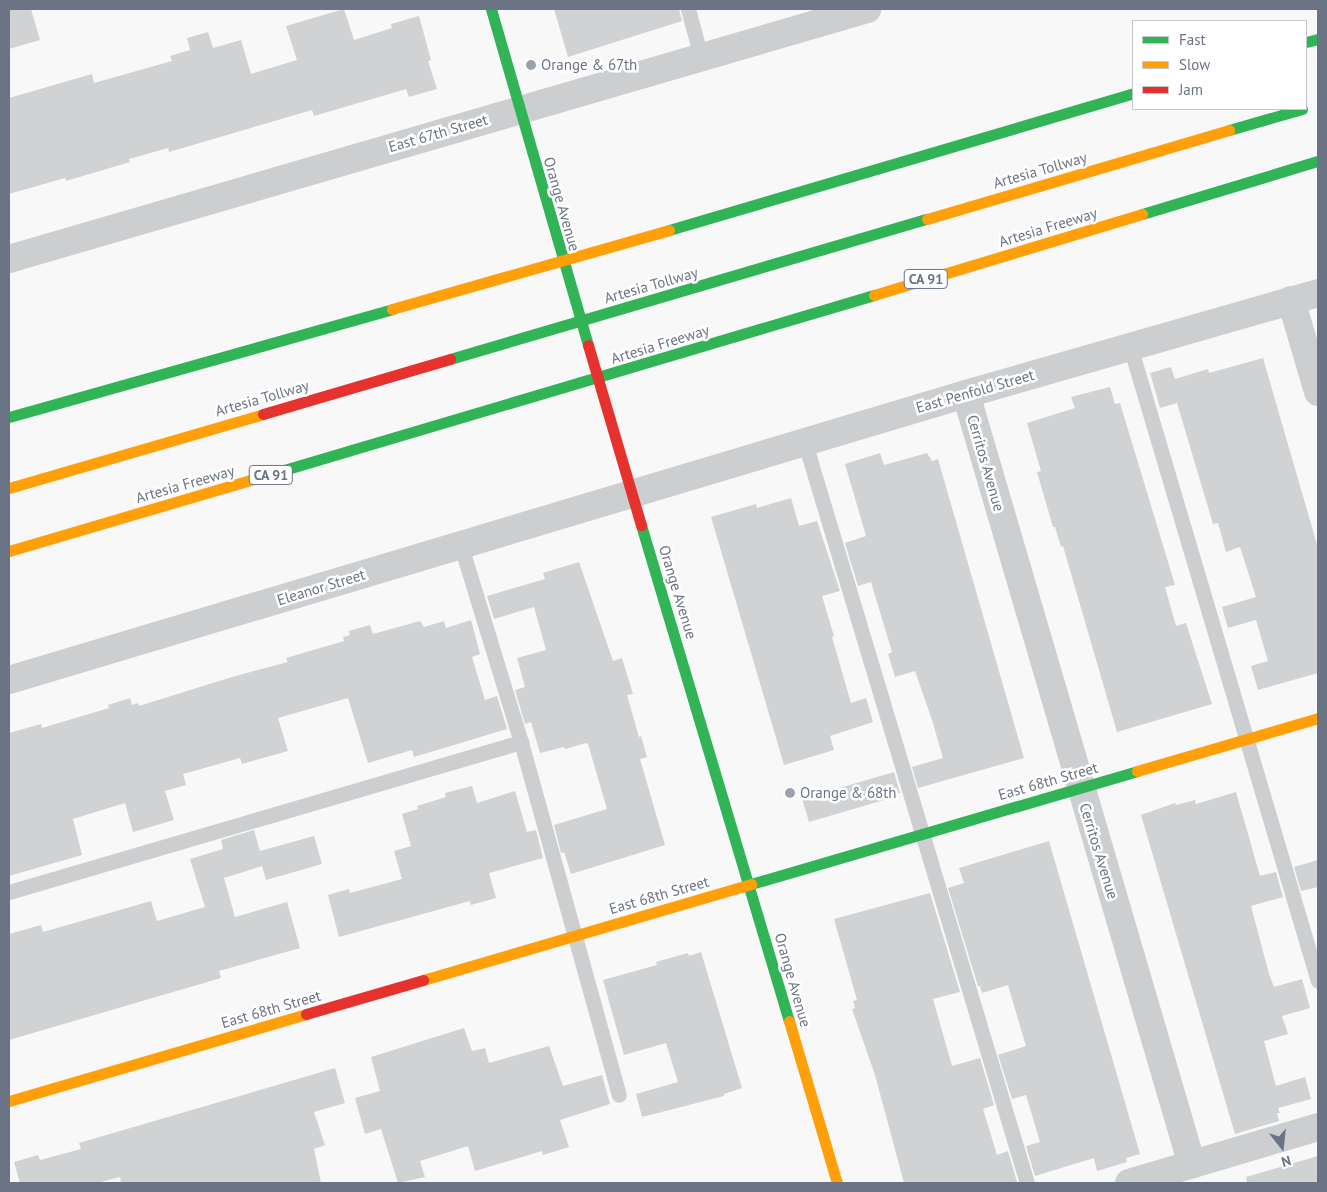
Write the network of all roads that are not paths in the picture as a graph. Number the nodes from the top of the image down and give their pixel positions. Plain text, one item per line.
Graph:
1 (491, 9) edge
2 (688, 9) edge
3 (857, 10) edge
4 (702, 57) junction
5 (1132, 93) edge
6 (520, 109) junction
7 (1296, 110) edge
8 (1318, 161) edge
9 (9, 259) edge
10 (1318, 293) edge
11 (1291, 300) junction
12 (1130, 346) junction
13 (1318, 392) edge
14 (966, 394) junction
15 (9, 417) edge
16 (805, 443) junction
17 (9, 488) edge
18 (634, 494) junction
19 (461, 546) junction
20 (9, 551) edge
21 (9, 680) edge
22 (1318, 718) edge
23 (1245, 739) junction
24 (521, 742) junction
25 (1080, 787) junction
26 (921, 834) junction
27 (749, 884) junction
28 (9, 892) edge
29 (575, 936) junction
30 (1318, 981) edge
31 (619, 1095) dead end
32 (9, 1101) edge
33 (1318, 1127) edge
34 (1192, 1164) junction
35 (837, 1183) edge
36 (1027, 1183) edge
37 (1129, 1183) edge

1 - 6 main road, Orange Avenue
2 - 4 lane
3 - 4 street, East 67th Street
4 - 6 street, East 67th Street
5 - 15 main road
6 - 9 street, East 67th Street
6 - 18 main road, Orange Avenue
7 - 17 main road, Artesia Tollway
8 - 20 main road, Artesia Freeway / CA 91
10 - 11 street, East Penfold Street
11 - 12 street, East Penfold Street
11 - 13 street
12 - 14 street, East Penfold Street
12 - 23 lane
14 - 16 street, East Penfold Street
14 - 25 street, Cerritos Avenue
16 - 18 street, East Penfold Street
16 - 26 lane
18 - 19 street, Eleanor Street
18 - 27 main road, Orange Avenue
19 - 21 street, Eleanor Street
19 - 24 lane
22 - 23 main road, East 68th Street
23 - 25 main road, East 68th Street
23 - 30 lane
24 - 28 lane
24 - 29 lane
25 - 26 main road, East 68th Street
25 - 34 street, Cerritos Avenue
26 - 27 main road, East 68th Street
26 - 36 lane
27 - 29 main road, East 68th Street
27 - 35 main road, Orange Avenue
29 - 31 lane
29 - 32 main road, East 68th Street
33 - 34 street
34 - 37 street

